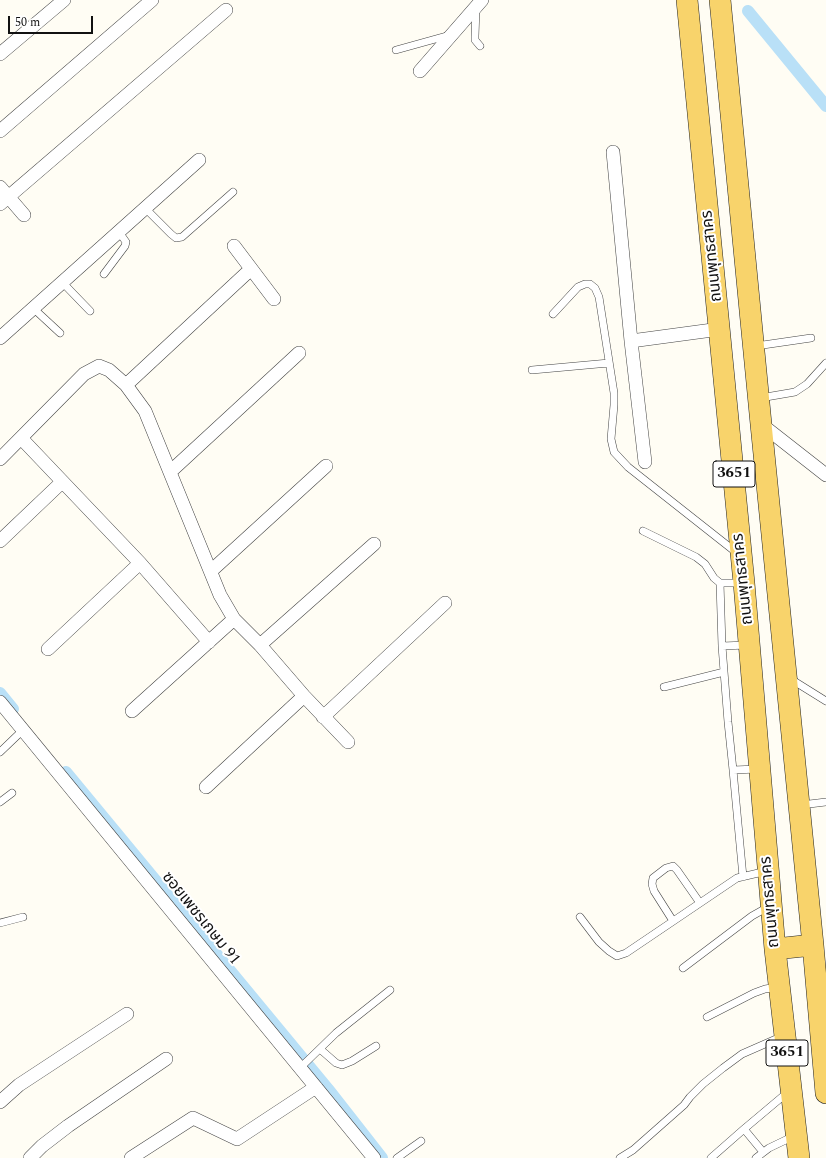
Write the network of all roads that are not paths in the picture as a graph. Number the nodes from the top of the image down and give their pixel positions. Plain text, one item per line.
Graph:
1 (64, 0) edge
2 (152, 0) edge
3 (687, 0) edge
4 (720, 0) edge
5 (479, 3) edge
6 (226, 10) dead end
7 (452, 34) junction
8 (480, 46) dead end
9 (396, 50) dead end
10 (0, 54) edge
11 (420, 71) dead end
12 (0, 131) edge
13 (613, 152) dead end
14 (199, 160) dead end
15 (233, 192) dead end
16 (3, 196) edge
17 (145, 208) junction
18 (24, 215) dead end
19 (118, 232) junction
20 (234, 246) dead end
21 (251, 269) junction
22 (104, 274) dead end
23 (62, 282) junction
24 (274, 298) dead end
25 (33, 308) junction
26 (90, 310) dead end
27 (553, 314) dead end
28 (720, 330) junction
29 (1, 333) edge
30 (60, 333) dead end
31 (811, 338) dead end
32 (630, 340) junction
33 (754, 346) junction
34 (299, 353) dead end
35 (609, 363) junction
36 (826, 363) edge
37 (532, 370) dead end
38 (126, 385) junction
39 (758, 398) junction
40 (760, 424) junction
41 (21, 438) junction
42 (0, 459) edge
43 (645, 462) dead end
44 (326, 466) dead end
45 (170, 472) junction
46 (826, 475) edge
47 (62, 482) junction
48 (643, 531) dead end
49 (0, 541) edge
50 (374, 544) dead end
51 (742, 557) junction
52 (140, 563) junction
53 (211, 570) junction
54 (720, 582) junction
55 (744, 583) junction
56 (445, 603) dead end
57 (234, 618) junction
58 (209, 642) junction
59 (750, 644) junction
60 (260, 645) junction
61 (722, 646) junction
62 (48, 649) dead end
63 (724, 672) junction
64 (786, 676) junction
65 (664, 687) dead end
66 (304, 696) junction
67 (826, 701) edge
68 (0, 702) edge
69 (132, 711) dead end
70 (324, 718) junction
71 (23, 730) junction
72 (348, 742) dead end
73 (0, 752) edge
74 (760, 769) junction
75 (733, 770) junction
76 (206, 787) dead end
77 (12, 793) dead end
78 (0, 802) edge
79 (826, 802) edge
80 (799, 805) junction
81 (768, 871) junction
82 (743, 877) junction
83 (700, 903) junction
84 (771, 905) junction
85 (23, 917) dead end
86 (580, 917) dead end
87 (673, 921) junction
88 (0, 923) edge
89 (813, 945) junction
90 (775, 949) junction
91 (683, 968) dead end
92 (779, 987) junction
93 (390, 990) dead end
94 (127, 1014) dead end
95 (707, 1017) dead end
96 (785, 1035) junction
97 (376, 1046) dead end
98 (318, 1051) junction
99 (166, 1059) dead end
100 (304, 1065) junction
101 (825, 1068) edge
102 (316, 1088) junction
103 (791, 1089) junction
104 (826, 1093) edge
105 (0, 1102) edge
106 (744, 1129) junction
107 (797, 1134) junction
108 (421, 1141) dead end
109 (763, 1152) junction
110 (370, 1157) edge
111 (30, 1158) edge
112 (131, 1158) edge
113 (398, 1158) edge
114 (620, 1158) edge
115 (711, 1158) edge
116 (756, 1158) edge
117 (799, 1158) edge

1 - 10 street
2 - 12 street
3 - 28 main road, ถนนพุทธสาคร / 3651
4 - 33 main road, ถนนพุทธสาคร / 3651
5 - 7 street
5 - 8 lane
6 - 16 street
7 - 9 lane
7 - 11 street
13 - 32 street
14 - 17 street
15 - 17 lane
16 - 18 street
17 - 19 street
19 - 22 lane
19 - 23 street
20 - 21 street
21 - 24 street
21 - 38 street
23 - 25 street
23 - 26 lane
25 - 29 street
25 - 30 lane
27 - 35 lane
28 - 32 street
28 - 51 main road, ถนนพุทธสาคร / 3651
31 - 33 lane
32 - 43 street
33 - 39 main road, ถนนพุทธสาคร / 3651
34 - 45 street
35 - 37 lane
35 - 51 lane
36 - 39 lane
38 - 41 street
38 - 45 street
39 - 40 main road, ถนนพุทธสาคร / 3651
40 - 46 street
40 - 64 main road, ถนนพุทธสาคร / 3651
41 - 42 street
41 - 47 street
44 - 53 street
45 - 53 street
47 - 49 street
47 - 52 street
48 - 54 lane
50 - 60 street
51 - 55 main road, ถนนพุทธสาคร / 3651
52 - 58 street
52 - 62 street
53 - 57 street
54 - 55 lane
54 - 61 lane
55 - 59 main road, ถนนพุทธสาคร / 3651
56 - 70 street
57 - 58 street
57 - 60 street
58 - 69 street
59 - 61 lane
59 - 74 main road, ถนนพุทธสาคร / 3651
60 - 66 street
61 - 63 lane
63 - 65 lane
63 - 75 lane
64 - 67 lane
64 - 80 main road, ถนนพุทธสาคร / 3651
66 - 70 street
66 - 76 street
68 - 71 street, ซอยเพชรเกษม 91
70 - 72 street
71 - 73 lane
71 - 100 street, ซอยเพชรเกษม 91
74 - 75 lane
74 - 81 main road, ถนนพุทธสาคร / 3651
75 - 82 lane
77 - 78 lane
79 - 80 lane
80 - 89 main road, ถนนพุทธสาคร / 3651
81 - 82 lane
81 - 84 main road, ถนนพุทธสาคร / 3651
82 - 83 lane
83 - 87 lane
83 - 87 lane
84 - 90 main road, ถนนพุทธสาคร / 3651
84 - 91 lane
85 - 88 lane
86 - 87 lane
89 - 90 main road
89 - 101 main road, ถนนพุทธสาคร / 3651
90 - 92 main road, ถนนพุทธสาคร / 3651
92 - 95 lane
92 - 96 main road, ถนนพุทธสาคร / 3651
93 - 98 lane
94 - 105 street
96 - 103 main road, ถนนพุทธสาคร / 3651
96 - 114 lane
97 - 98 lane
98 - 100 lane
99 - 111 street
100 - 102 street, ซอยเพชรเกษม 91
101 - 104 main road, ถนนพุทธสาคร / 3651
102 - 110 street, ซอยเพชรเกษม 91
102 - 112 street
103 - 106 lane
103 - 107 main road, ถนนพุทธสาคร / 3651
106 - 109 lane
106 - 115 lane
107 - 109 lane
107 - 117 main road, ถนนพุทธสาคร / 3651
108 - 113 lane
109 - 116 lane

